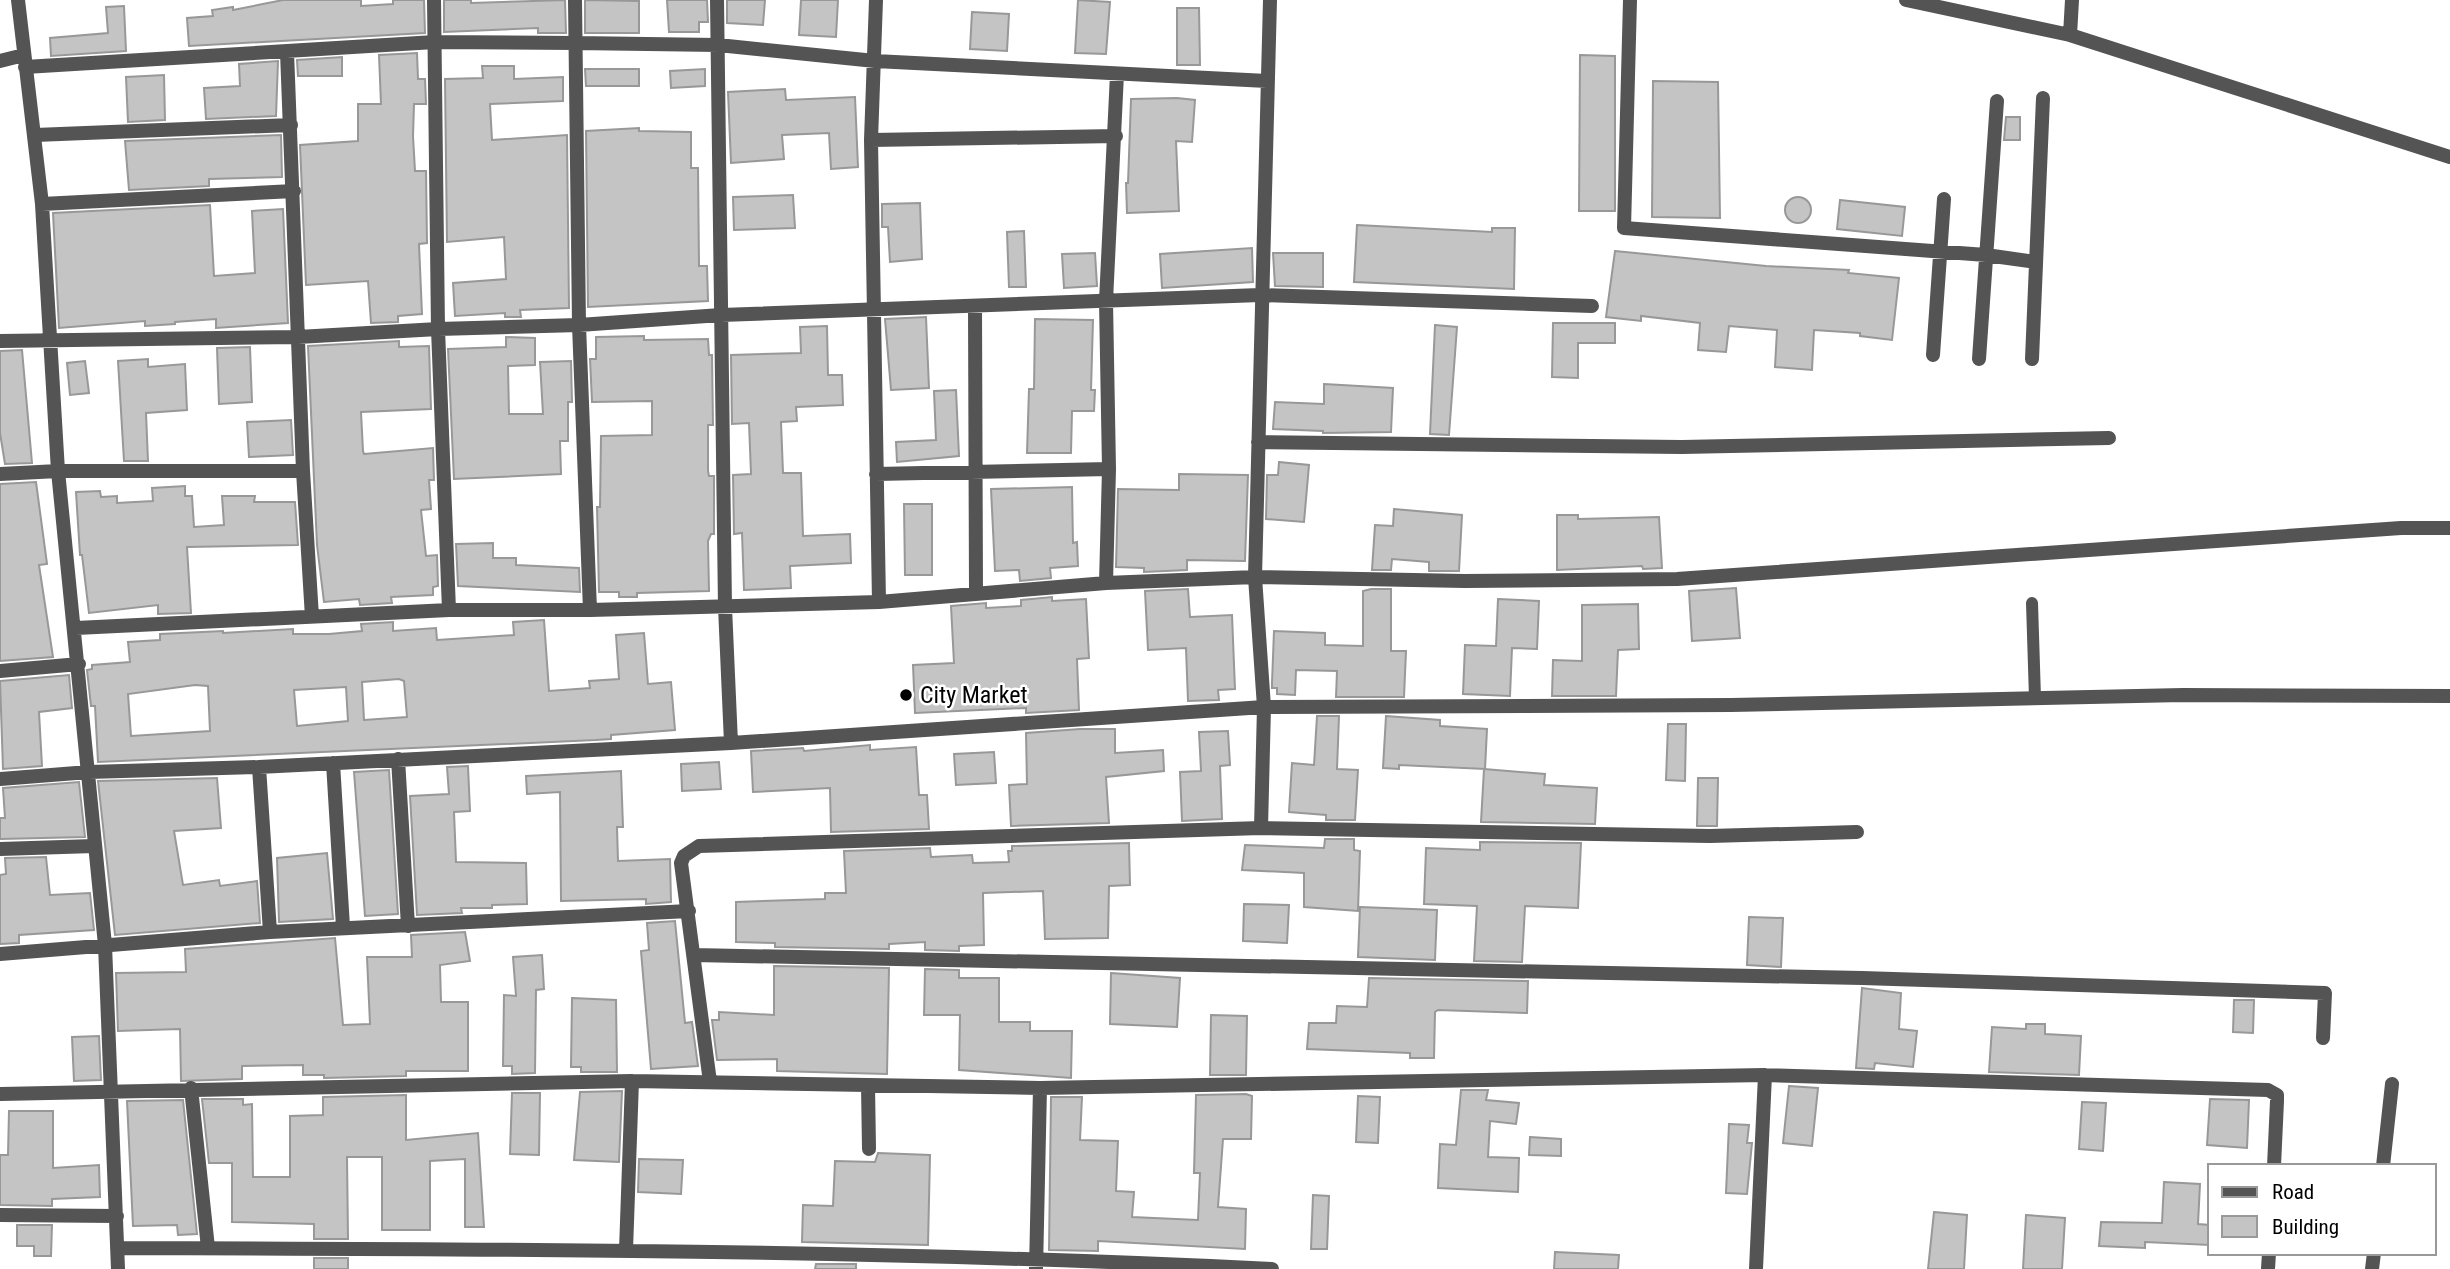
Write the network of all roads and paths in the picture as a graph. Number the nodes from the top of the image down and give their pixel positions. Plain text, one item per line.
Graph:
1 (18, 0) edge
2 (434, 0) edge
3 (575, 0) edge
4 (717, 0) edge
5 (876, 0) edge
6 (1270, 0) edge
7 (1630, 0) edge
8 (1906, 0) edge
9 (2072, 0) edge
10 (2070, 35) junction
11 (435, 42) junction
12 (576, 43) junction
13 (718, 46) junction
14 (287, 52) junction
15 (0, 61) edge
16 (25, 61) junction
17 (875, 61) junction
18 (1117, 74) junction
19 (1267, 82) junction
20 (2043, 98) dead end
21 (1997, 101) dead end
22 (291, 125) junction
23 (35, 135) junction
24 (1116, 136) junction
25 (871, 140) junction
26 (2450, 158) edge
27 (294, 191) junction
28 (1944, 199) dead end
29 (41, 204) junction
30 (1940, 251) junction
31 (1986, 255) junction
32 (2036, 262) junction
33 (1260, 295) junction
34 (1106, 301) junction
35 (1592, 306) dead end
36 (975, 307) junction
37 (873, 310) junction
38 (721, 315) junction
39 (579, 325) junction
40 (439, 329) junction
41 (298, 337) junction
42 (49, 340) junction
43 (0, 341) edge
44 (1933, 355) dead end
45 (1979, 359) dead end
46 (2032, 359) dead end
47 (2109, 438) dead end
48 (1258, 442) junction
49 (1109, 469) junction
50 (976, 470) junction
51 (58, 471) junction
52 (303, 471) junction
53 (0, 474) edge
54 (876, 474) junction
55 (2450, 528) edge
56 (1255, 576) junction
57 (1106, 583) junction
58 (976, 592) junction
59 (879, 602) junction
60 (2032, 603) dead end
61 (725, 607) junction
62 (449, 610) junction
63 (590, 610) junction
64 (312, 617) junction
65 (76, 628) junction
66 (79, 664) junction
67 (0, 671) edge
68 (2450, 695) edge
69 (2035, 698) junction
70 (1264, 706) junction
71 (731, 743) junction
72 (398, 759) junction
73 (334, 763) junction
74 (259, 767) junction
75 (89, 772) junction
76 (0, 779) edge
77 (1261, 828) junction
78 (1857, 832) dead end
79 (94, 846) junction
80 (0, 849) edge
81 (689, 911) junction
82 (408, 926) junction
83 (344, 927) junction
84 (270, 932) junction
85 (105, 945) junction
86 (0, 954) edge
87 (694, 955) junction
88 (2323, 1038) dead end
89 (1766, 1075) junction
90 (632, 1081) junction
91 (710, 1082) junction
92 (2392, 1084) dead end
93 (868, 1085) junction
94 (191, 1088) junction
95 (1040, 1088) junction
96 (113, 1090) junction
97 (0, 1094) edge
98 (869, 1149) dead end
99 (2274, 1164) edge
100 (2383, 1164) edge
101 (0, 1215) edge
102 (117, 1216) junction
103 (117, 1248) junction
104 (208, 1248) junction
105 (626, 1250) junction
106 (1036, 1263) edge
107 (118, 1269) edge
108 (1272, 1269) edge
109 (1756, 1269) edge

1 - 16 street
2 - 11 street
3 - 12 street
4 - 13 street
5 - 17 street
6 - 19 street
7 - 30 street
8 - 10 street
9 - 10 street
10 - 26 street
11 - 12 street
11 - 14 street
11 - 40 street
12 - 13 street
12 - 39 street
13 - 17 street
13 - 38 street
14 - 16 street
14 - 22 street
15 - 16 street
16 - 23 street
17 - 18 street
17 - 25 street
18 - 19 street
18 - 24 street
19 - 33 street
20 - 32 street
21 - 31 street
22 - 23 street
22 - 27 street
23 - 29 street
24 - 25 street
24 - 34 street
25 - 37 street
27 - 29 street
27 - 41 street
28 - 30 street
29 - 42 street
30 - 31 street
30 - 44 street
31 - 32 street
31 - 45 street
32 - 46 street
33 - 34 street
33 - 35 street
33 - 48 street
34 - 36 street
34 - 49 street
36 - 37 street
36 - 50 street
37 - 38 street
37 - 54 street
38 - 39 street
38 - 61 street
39 - 40 street
39 - 63 street
40 - 41 street
40 - 62 street
41 - 42 street
41 - 52 street
42 - 43 street
42 - 51 street
47 - 48 street
48 - 56 street
49 - 50 street
49 - 57 street
50 - 54 street
50 - 58 street
51 - 52 street
51 - 53 street
51 - 65 street
52 - 64 street
54 - 59 street
55 - 56 street
56 - 57 street
56 - 70 street
57 - 58 street
58 - 59 street
59 - 61 street
60 - 69 lane
61 - 63 street
61 - 71 street
62 - 63 street
62 - 64 street
64 - 65 street
65 - 66 street
66 - 67 street
66 - 75 street
68 - 69 street
69 - 70 street
70 - 71 street
70 - 77 street
71 - 72 street
72 - 73 street
72 - 82 street
73 - 74 street
73 - 83 street
74 - 75 street
74 - 84 street
75 - 76 street
75 - 79 street
77 - 78 street
77 - 81 street
79 - 80 street
79 - 85 street
81 - 82 street
81 - 87 street
82 - 83 street
83 - 84 street
84 - 85 street
85 - 86 street
85 - 96 street
87 - 88 street
87 - 91 street
89 - 95 street
89 - 99 street
89 - 109 street
90 - 91 street
90 - 94 street
90 - 105 street
91 - 93 street
92 - 100 street
93 - 95 street
93 - 98 street
94 - 96 street
94 - 104 street
95 - 106 street
96 - 97 street
96 - 102 street
101 - 102 street
102 - 103 street
103 - 104 street
103 - 107 street
104 - 105 street
105 - 106 street
106 - 108 street

